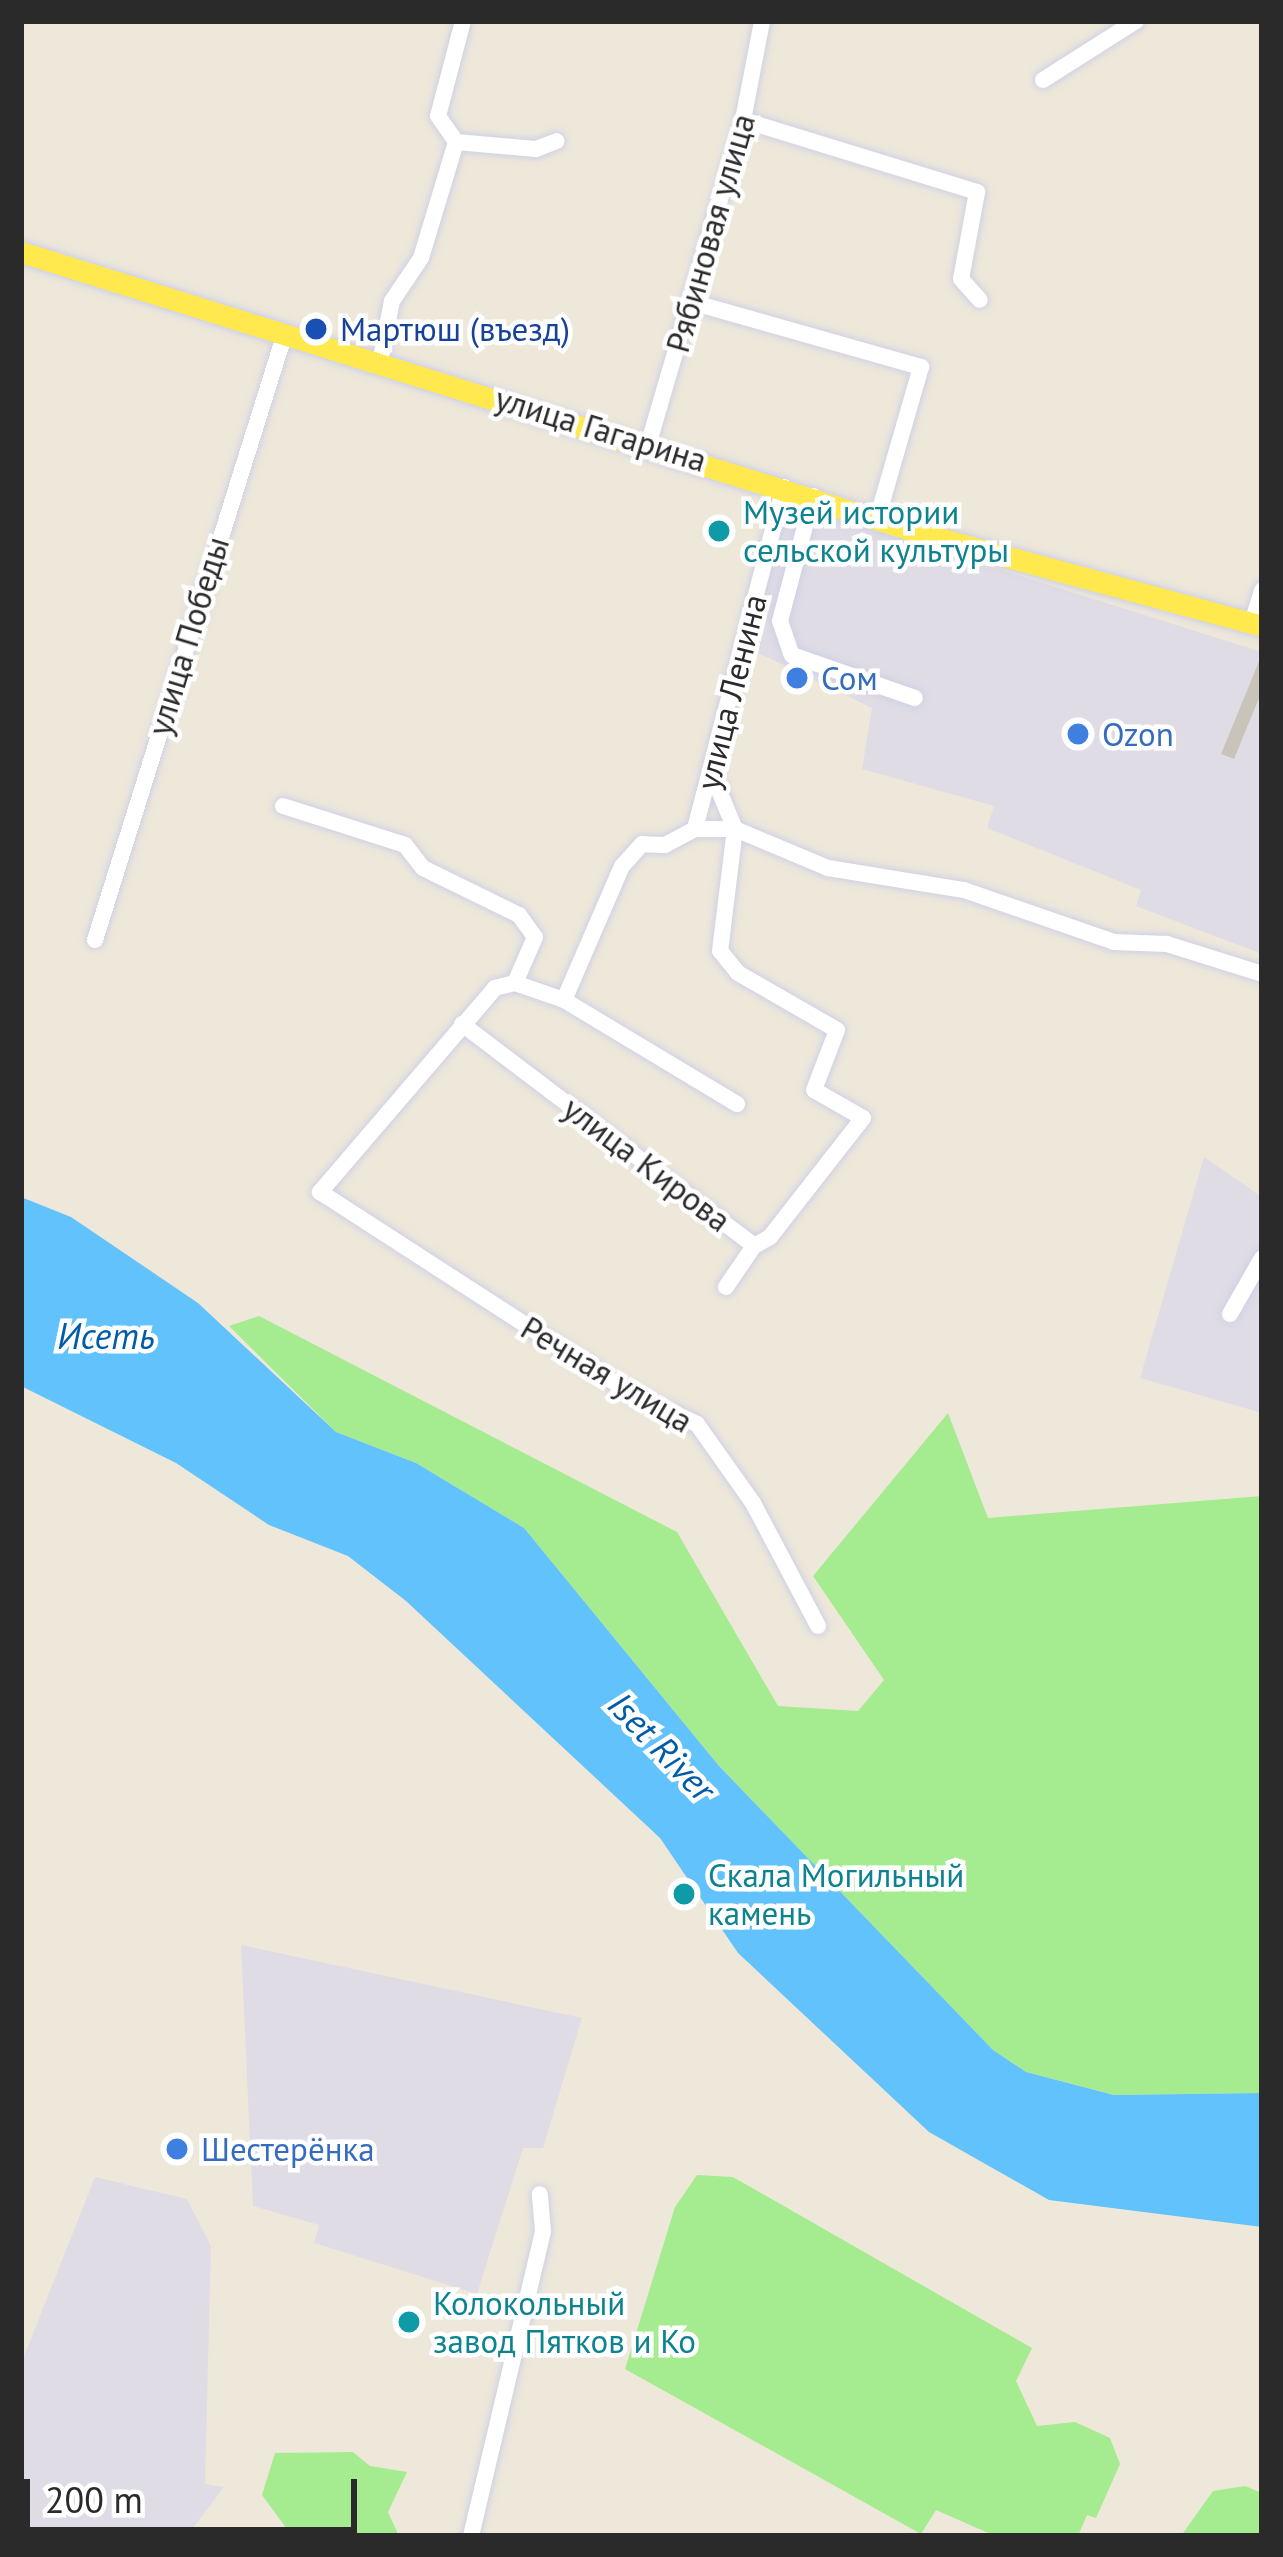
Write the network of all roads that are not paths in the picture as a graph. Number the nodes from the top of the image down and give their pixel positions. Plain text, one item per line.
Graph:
1 (463, 21) edge
2 (762, 21) edge
3 (1136, 21) edge
4 (1043, 80) dead end
5 (743, 121) junction
6 (557, 141) dead end
7 (456, 142) junction
8 (21, 252) edge
9 (980, 300) dead end
10 (692, 302) junction
11 (285, 333) junction
12 (380, 362) junction
13 (649, 442) junction
14 (784, 487) junction
15 (813, 496) junction
16 (877, 519) junction
17 (1262, 591) edge
18 (1257, 625) edge
19 (915, 698) dead end
20 (711, 773) junction
21 (283, 806) dead end
22 (695, 829) junction
23 (735, 829) junction
24 (94, 940) dead end
25 (1262, 974) edge
26 (515, 983) junction
27 (565, 1000) junction
28 (462, 1024) junction
29 (736, 1104) dead end
30 (754, 1246) junction
31 (1262, 1258) edge
32 (726, 1287) dead end
33 (1230, 1314) dead end
34 (818, 1626) dead end
35 (540, 2194) dead end
36 (471, 2536) edge

1 - 7 street
2 - 5 street, Рябиновая улица
3 - 4 street
5 - 9 street
5 - 10 street, Рябиновая улица
6 - 7 street
7 - 12 street
8 - 11 main road, улица Гагарина
10 - 13 street, Рябиновая улица
10 - 16 street
11 - 12 main road, улица Гагарина
11 - 24 street, улица Победы
12 - 13 main road, улица Гагарина
13 - 14 main road, улица Гагарина
14 - 15 main road, улица Гагарина
14 - 20 street, улица Ленина
15 - 16 main road, улица Гагарина
15 - 19 street
16 - 18 main road, улица Гагарина
17 - 18 street
20 - 22 street, улица Ленина
20 - 23 street
21 - 26 street
22 - 23 street
22 - 27 street, улица Ленина
23 - 25 street
23 - 30 street, улица Кирова
26 - 27 street
26 - 28 street
27 - 29 street
28 - 30 street, улица Кирова
28 - 34 street, Речная улица
30 - 32 street
31 - 33 street
35 - 36 street

